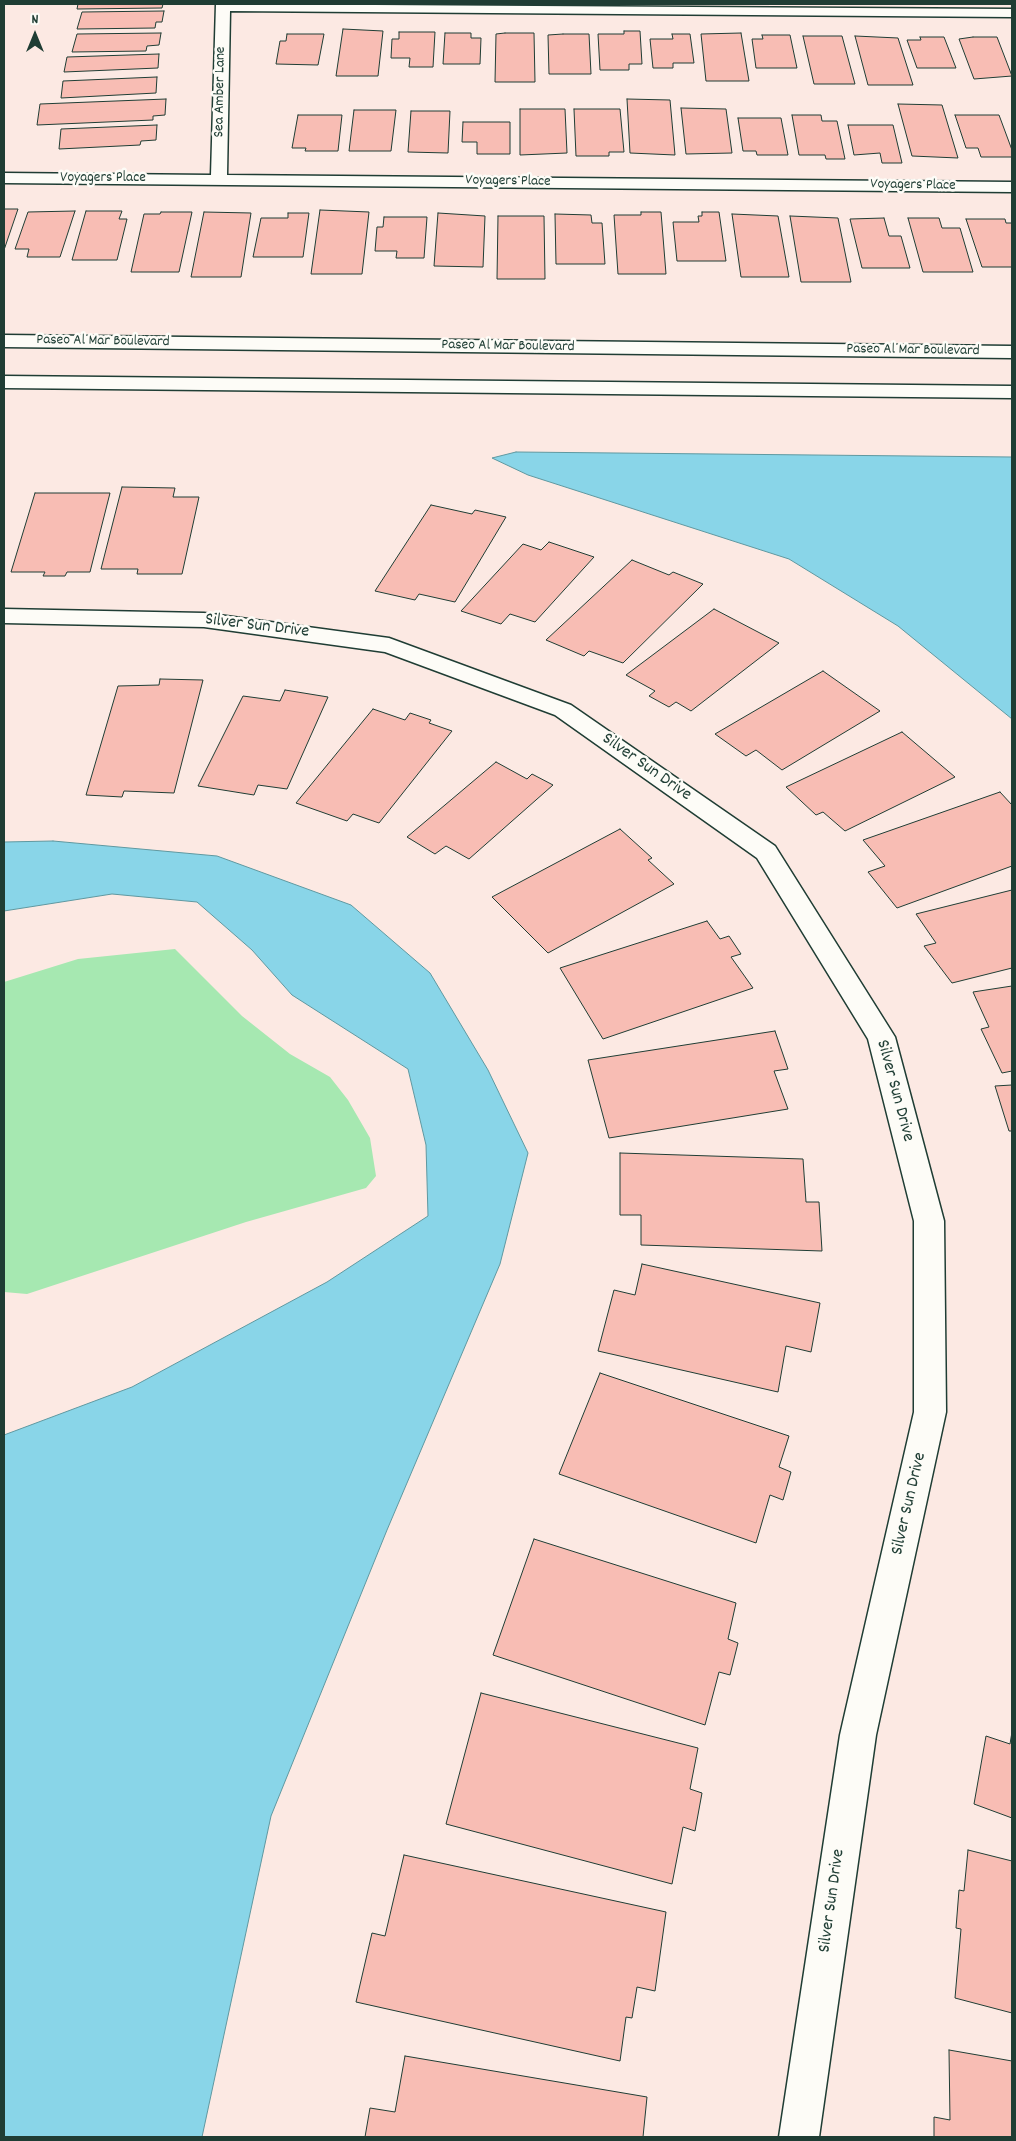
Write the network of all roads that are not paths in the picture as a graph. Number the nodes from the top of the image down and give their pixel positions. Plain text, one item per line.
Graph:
1 (223, 5) edge
2 (1012, 13) edge
3 (4, 178) edge
4 (219, 180) junction
5 (1012, 187) edge
6 (4, 341) edge
7 (1012, 352) edge
8 (4, 382) edge
9 (1012, 392) edge
10 (4, 616) edge
11 (799, 2137) edge

1 - 2 street
1 - 4 street, Sea Amber Lane
3 - 4 street, Voyagers Place
4 - 5 street, Voyagers Place
6 - 7 street, Paseo Al Mar Boulevard
8 - 9 street
10 - 11 street, Silver Sun Drive

